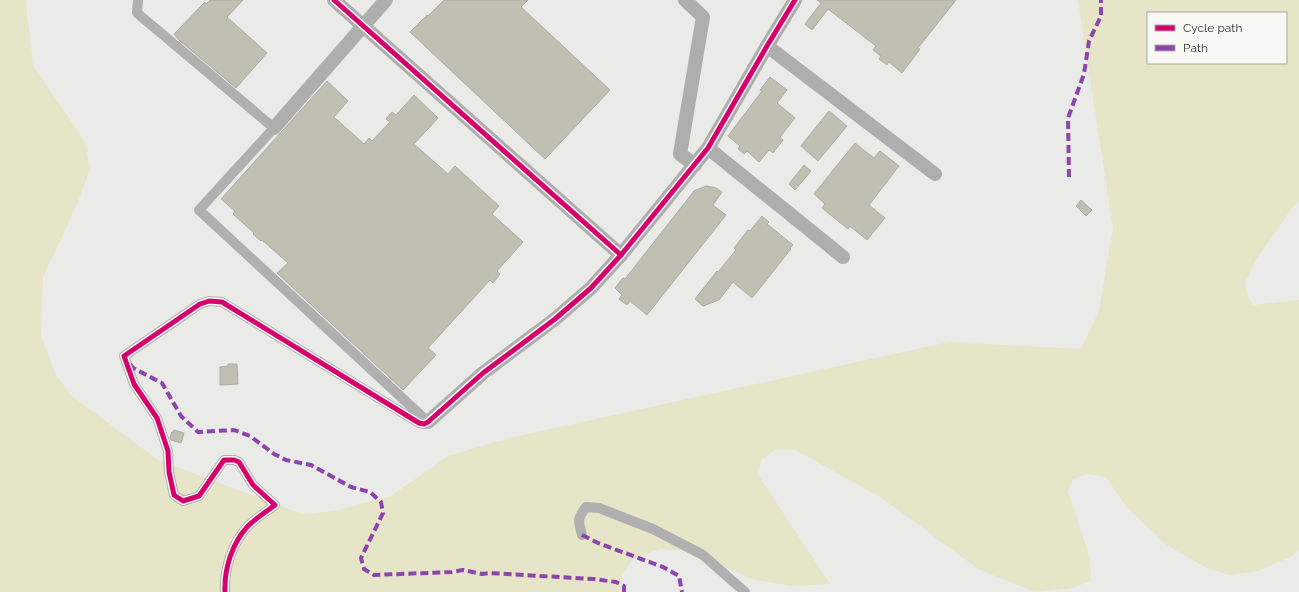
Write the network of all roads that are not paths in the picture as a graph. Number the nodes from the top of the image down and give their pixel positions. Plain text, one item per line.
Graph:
1 (138, 0) edge
2 (334, 0) edge
3 (386, 0) edge
4 (685, 0) edge
5 (795, 0) edge
6 (364, 26) junction
7 (766, 46) junction
8 (274, 128) junction
9 (708, 148) junction
10 (695, 165) junction
11 (935, 174) dead end
12 (621, 255) junction
13 (843, 257) dead end
14 (428, 422) junction
15 (582, 535) dead end
16 (225, 592) edge
17 (745, 592) edge

1 - 8 street
2 - 6 street
3 - 6 street
4 - 10 street
5 - 7 street
6 - 8 street
6 - 12 street
7 - 9 street
7 - 11 street
8 - 14 street
9 - 10 street
9 - 13 street
10 - 12 street
12 - 14 street
14 - 16 street
15 - 17 street

